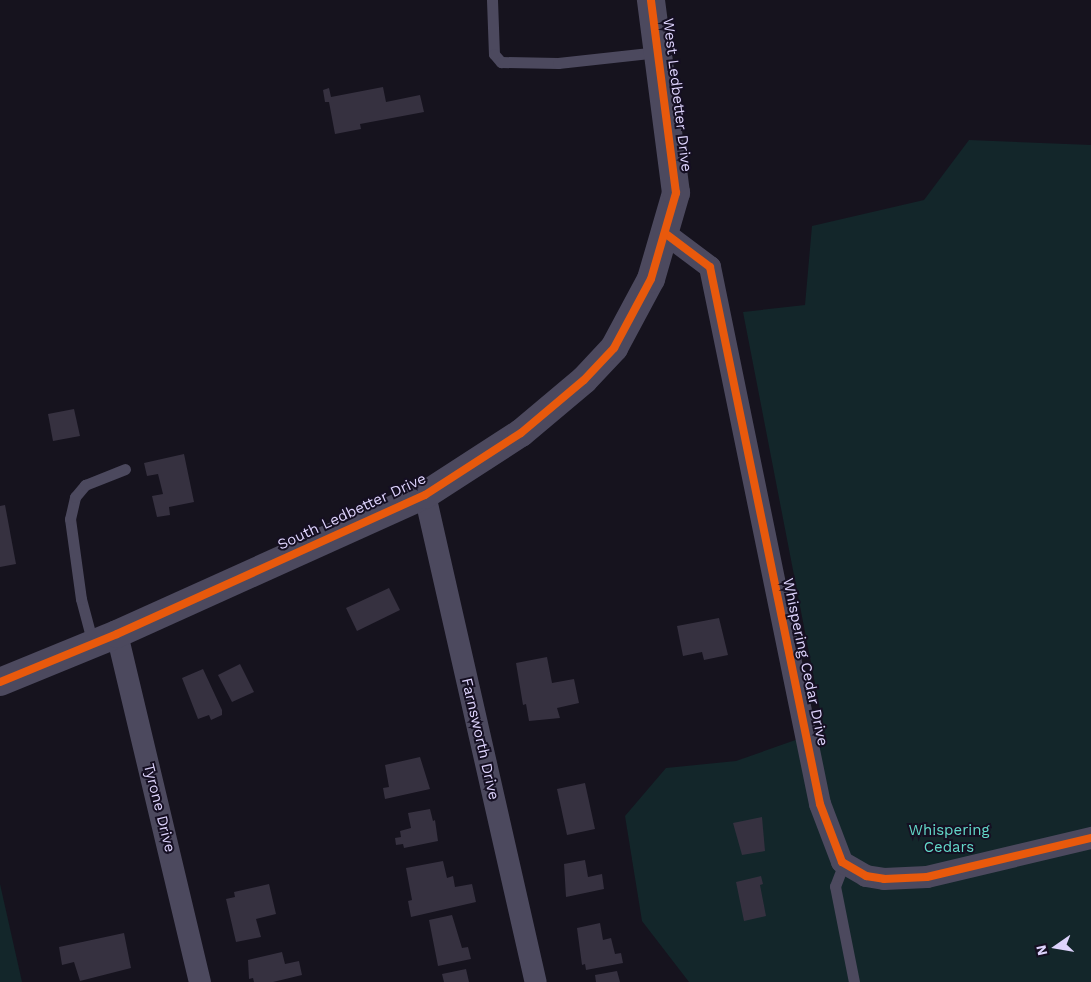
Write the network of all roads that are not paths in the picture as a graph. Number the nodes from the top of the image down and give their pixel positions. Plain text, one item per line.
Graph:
1 (492, 0) edge
2 (651, 0) edge
3 (659, 52) junction
4 (676, 193) joint
5 (666, 234) junction
6 (125, 470) dead end
7 (425, 495) junction
8 (105, 639) junction
9 (0, 682) edge
10 (1091, 838) edge
11 (844, 863) junction
12 (200, 982) edge
13 (536, 982) edge
14 (854, 982) edge

1 - 3 lane
2 - 3 street, West Ledbetter Drive
3 - 4 street, West Ledbetter Drive
4 - 5 street, South Ledbetter Drive
5 - 7 street, South Ledbetter Drive
5 - 11 street, Whispering Cedar Drive
6 - 8 lane
7 - 8 street, South Ledbetter Drive
7 - 13 street, Farnsworth Drive
8 - 9 street, South Ledbetter Drive
8 - 12 street, Tyrone Drive
10 - 11 street
11 - 14 lane

